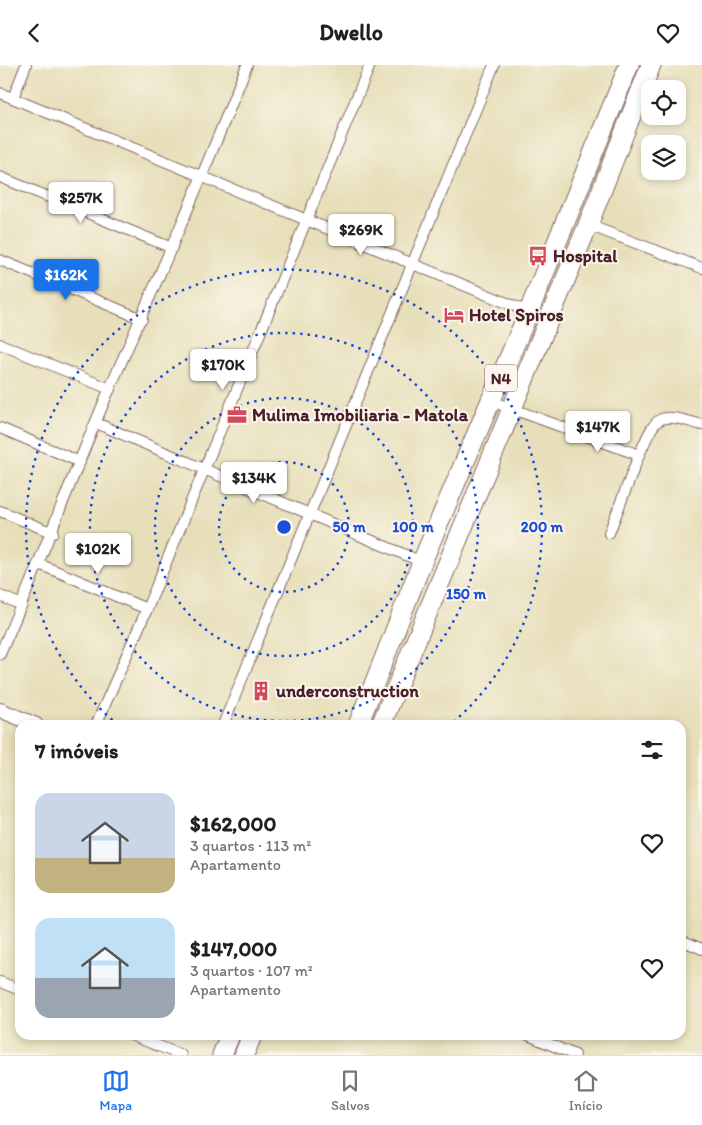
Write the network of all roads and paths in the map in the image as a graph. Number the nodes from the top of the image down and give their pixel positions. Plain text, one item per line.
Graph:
1 (26, 65) edge
2 (248, 65) edge
3 (370, 65) edge
4 (494, 65) edge
5 (629, 65) edge
6 (649, 66) edge
7 (0, 93) edge
8 (13, 98) junction
9 (0, 177) edge
10 (202, 177) junction
11 (308, 219) junction
12 (588, 225) junction
13 (172, 248) junction
14 (0, 260) edge
15 (412, 265) junction
16 (702, 268) edge
17 (529, 311) junction
18 (142, 319) junction
19 (548, 320) junction
20 (0, 344) edge
21 (110, 389) junction
22 (491, 401) junction
23 (512, 408) junction
24 (96, 423) junction
25 (702, 425) edge
26 (0, 428) edge
27 (639, 455) junction
28 (80, 462) junction
29 (204, 469) junction
30 (0, 511) edge
31 (310, 514) junction
32 (52, 533) junction
33 (609, 533) dead end
34 (422, 562) junction
35 (39, 564) junction
36 (0, 596) edge
37 (22, 605) junction
38 (147, 609) junction
39 (0, 654) edge
40 (0, 710) edge
41 (24, 720) edge
42 (98, 720) edge
43 (225, 720) edge
44 (360, 720) edge
45 (384, 720) edge
46 (686, 942) edge
47 (702, 949) edge
48 (0, 982) edge
49 (15, 988) edge
50 (144, 1040) edge
51 (229, 1040) edge
52 (250, 1040) edge
53 (540, 1040) edge
54 (225, 1054) edge
55 (181, 1055) edge
56 (244, 1055) edge
57 (575, 1055) edge

1 - 8 street
2 - 10 street
3 - 11 street
4 - 15 street
5 - 17 highway, N4
6 - 12 highway, N4
7 - 8 street
8 - 10 street
9 - 13 street
10 - 11 street
10 - 13 street
11 - 15 street
11 - 29 street
12 - 16 street
12 - 19 highway, N4
13 - 18 street
14 - 18 street
15 - 17 street
15 - 31 street
17 - 19 street
17 - 22 highway, N4
18 - 21 street
19 - 23 highway, N4
20 - 21 street
21 - 24 street
22 - 23 street
22 - 34 highway, N4
23 - 27 street
23 - 45 highway, N4
24 - 28 street
24 - 29 street
25 - 27 street
26 - 28 street
27 - 33 street
28 - 32 street
29 - 31 street
29 - 38 street
30 - 32 street
31 - 34 street
31 - 43 street
32 - 35 street
34 - 44 highway, N4
35 - 37 street
35 - 38 street
36 - 37 street
37 - 39 street
38 - 42 street
40 - 41 street
46 - 47 street
48 - 49 street
50 - 55 street
51 - 54 highway
52 - 56 highway
53 - 57 street

